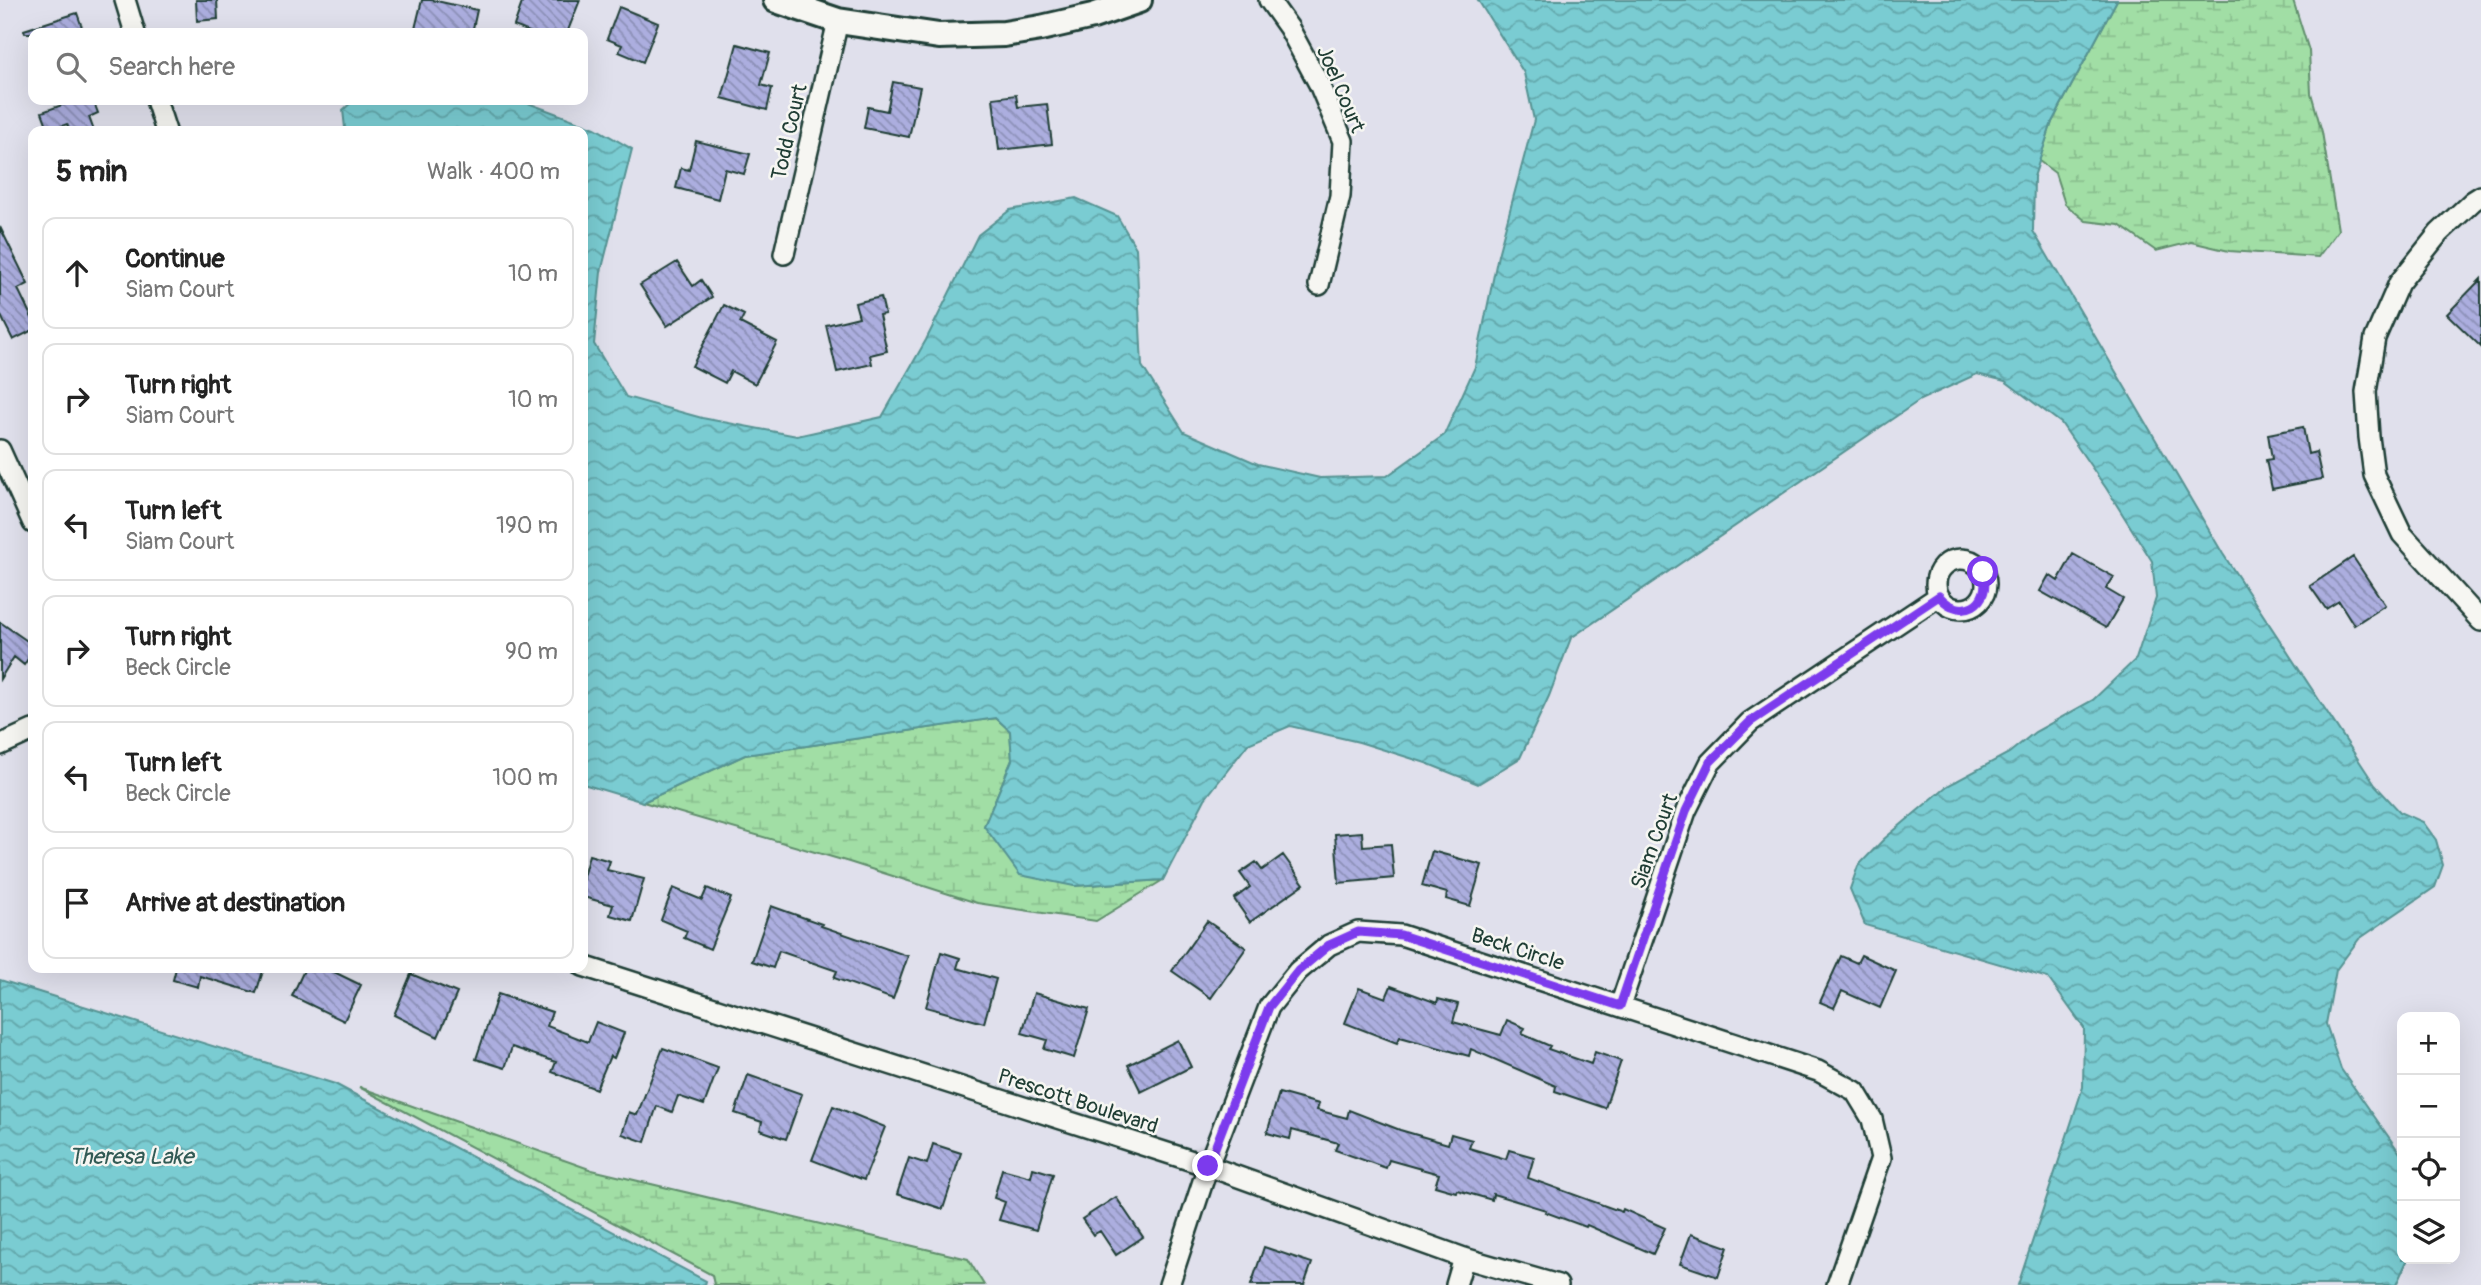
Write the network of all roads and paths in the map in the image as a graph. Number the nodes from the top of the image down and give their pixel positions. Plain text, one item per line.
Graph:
1 (125, 0) edge
2 (776, 0) edge
3 (1139, 0) edge
4 (1269, 0) edge
5 (838, 21) junction
6 (133, 28) edge
7 (158, 105) edge
8 (164, 126) edge
9 (2481, 196) edge
10 (784, 254) dead end
11 (1319, 285) dead end
12 (0, 450) edge
13 (28, 512) edge
14 (1939, 596) dead end
15 (2481, 621) edge
16 (28, 732) edge
17 (0, 745) edge
18 (588, 968) edge
19 (1620, 1006) junction
20 (1208, 1166) junction
21 (1464, 1258) junction
22 (1169, 1285) edge
23 (1456, 1285) edge
24 (1558, 1285) edge
25 (1838, 1285) edge

1 - 6 street
2 - 5 street
3 - 5 street
4 - 11 street, Joel Court
5 - 10 street, Todd Court
7 - 8 street
9 - 15 street
12 - 13 street
14 - 19 street, Siam Court
16 - 17 street
18 - 20 street, Prescott Boulevard
19 - 20 street, Beck Circle
19 - 25 street, Beck Circle
20 - 21 street, Prescott Boulevard
20 - 22 street, Beck Circle
21 - 23 street
21 - 24 street, Prescott Boulevard

